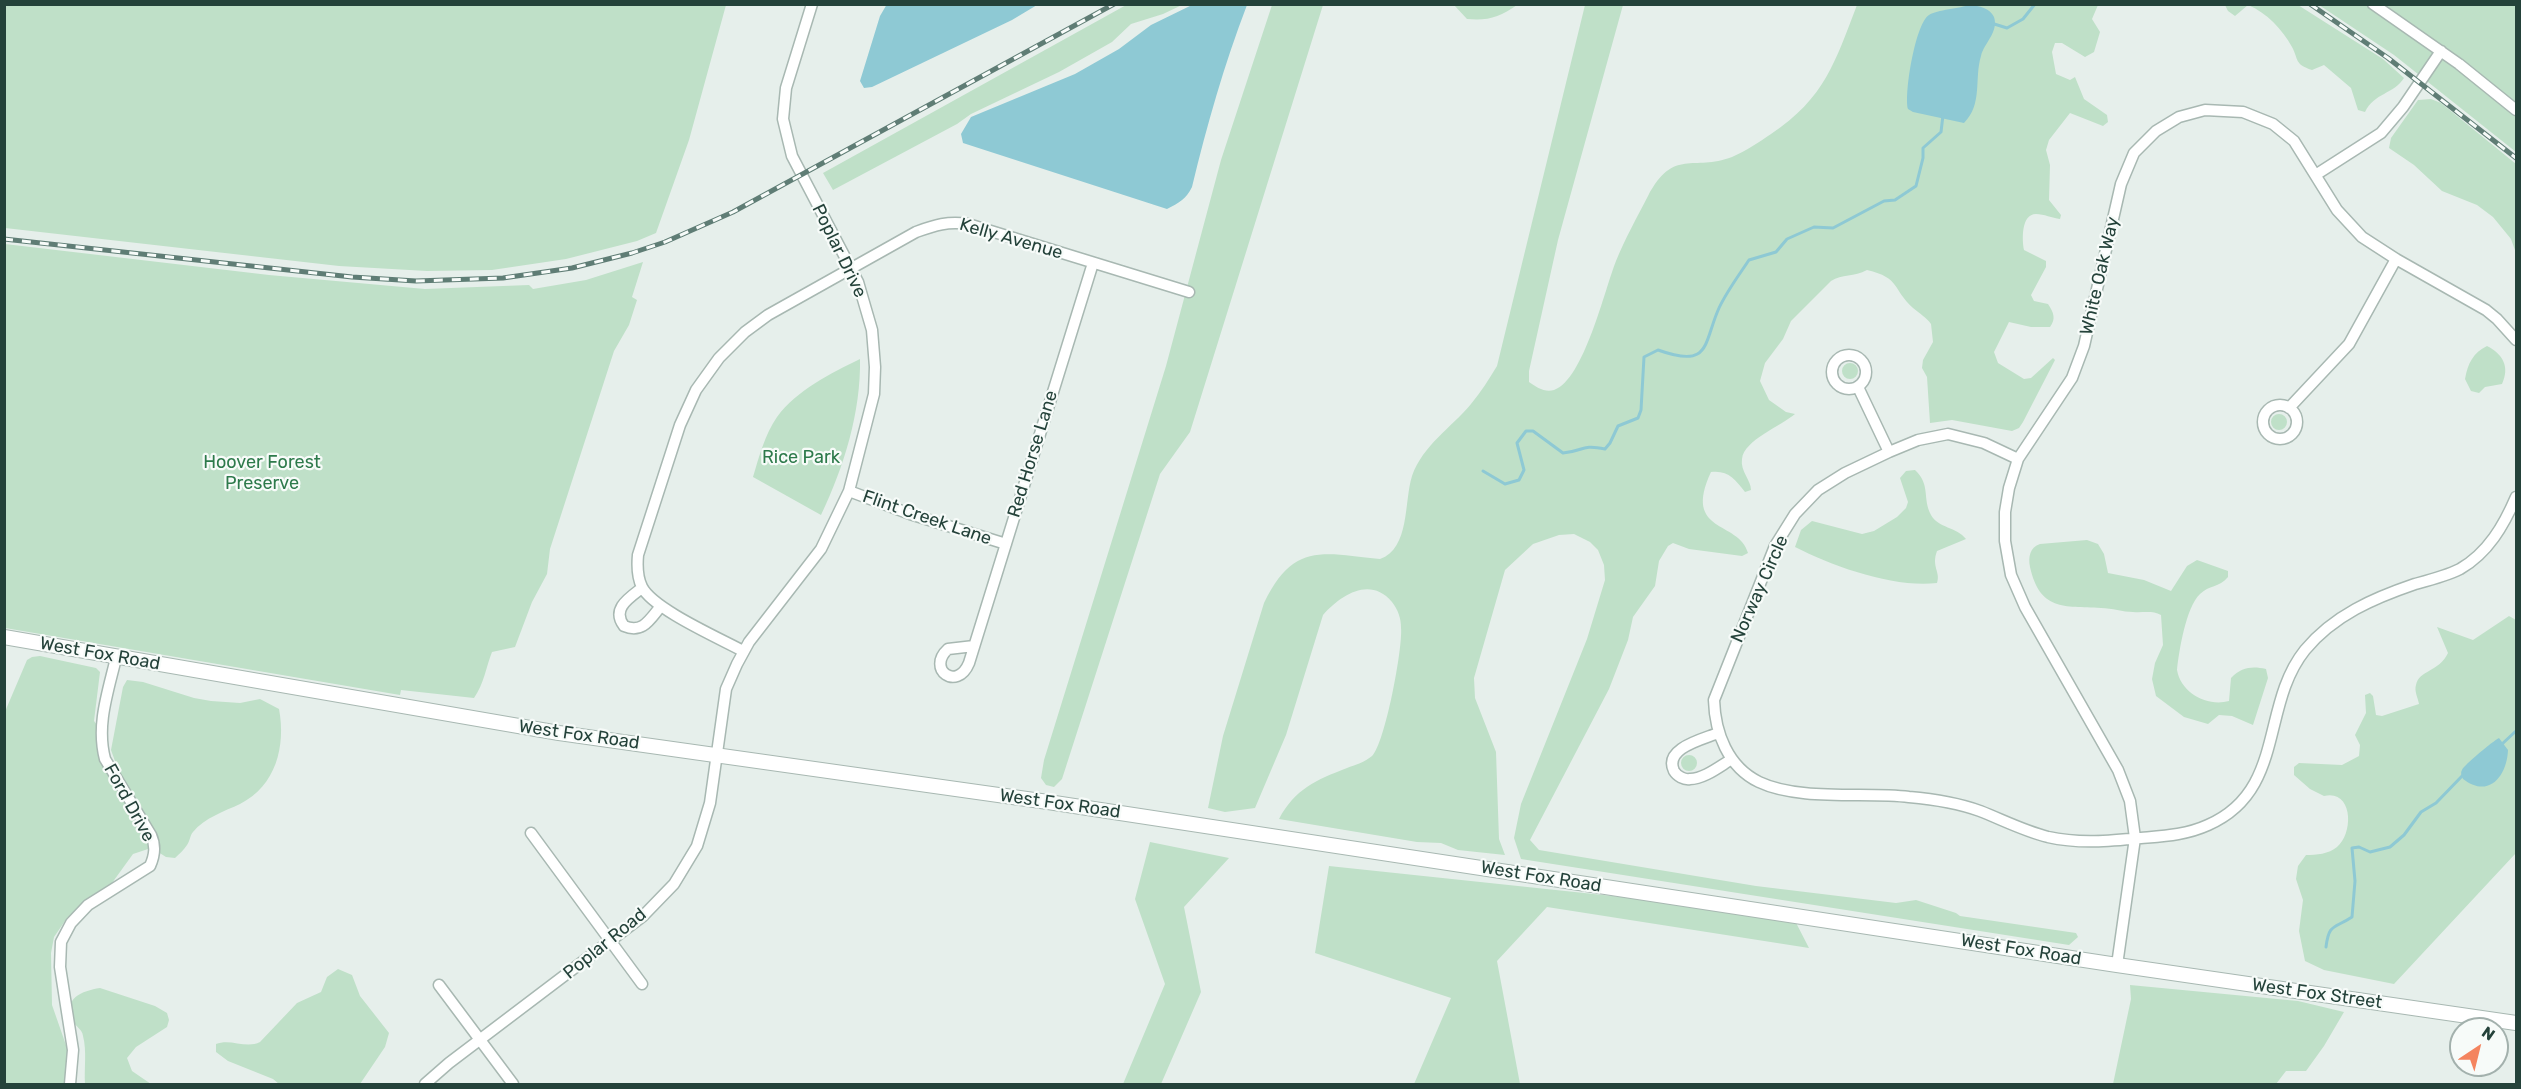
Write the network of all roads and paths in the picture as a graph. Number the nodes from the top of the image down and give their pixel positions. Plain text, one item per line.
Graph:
1 (812, 4) edge
2 (2373, 4) edge
3 (2441, 51) junction
4 (2517, 110) edge
5 (2317, 174) junction
6 (2396, 259) junction
7 (1093, 263) junction
8 (851, 269) junction
9 (1189, 292) dead end
10 (2517, 340) edge
11 (1858, 387) dead end
12 (2289, 408) dead end
13 (1889, 452) junction
14 (2018, 459) junction
15 (849, 491) junction
16 (2517, 496) edge
17 (1006, 544) junction
18 (642, 588) junction
19 (661, 606) junction
20 (4, 637) edge
21 (974, 645) dead end
22 (743, 651) junction
23 (116, 658) junction
24 (1718, 733) junction
25 (716, 755) junction
26 (1732, 759) junction
27 (531, 833) dead end
28 (2135, 838) junction
29 (610, 942) junction
30 (2117, 965) junction
31 (642, 984) dead end
32 (439, 986) dead end
33 (2517, 1023) edge
34 (480, 1040) junction
35 (70, 1084) edge
36 (425, 1084) edge
37 (513, 1084) edge

1 - 8 street, Poplar Drive
2 - 3 street
3 - 4 street
3 - 5 street
5 - 6 street, White Oak Way
5 - 14 street, White Oak Way
6 - 10 street, White Oak Way
6 - 12 street
7 - 8 street, Kelly Avenue
7 - 9 street, Kelly Avenue
7 - 17 street, Red Horse Lane
8 - 15 street, Poplar Drive
8 - 18 street, Kelly Avenue
11 - 13 street
13 - 14 street, Norway Circle
13 - 24 street, Norway Circle
14 - 28 street, White Oak Way
15 - 17 street, Flint Creek Lane
15 - 22 street, Poplar Drive
16 - 28 street
17 - 21 street, Red Horse Lane
18 - 19 street
18 - 19 street
19 - 22 street
20 - 23 street, West Fox Road
22 - 25 street, Poplar Drive
23 - 25 street, West Fox Road
23 - 35 street, Ford Drive
24 - 26 street, Norway Circle
24 - 26 street
25 - 29 street, Poplar Road
25 - 30 street, West Fox Road
26 - 28 street, Norway Circle
27 - 29 street
28 - 30 street, White Oak Way
29 - 31 street
29 - 34 street, Poplar Road
30 - 33 street, West Fox Street
32 - 34 street
34 - 36 street, Poplar Road
34 - 37 street

